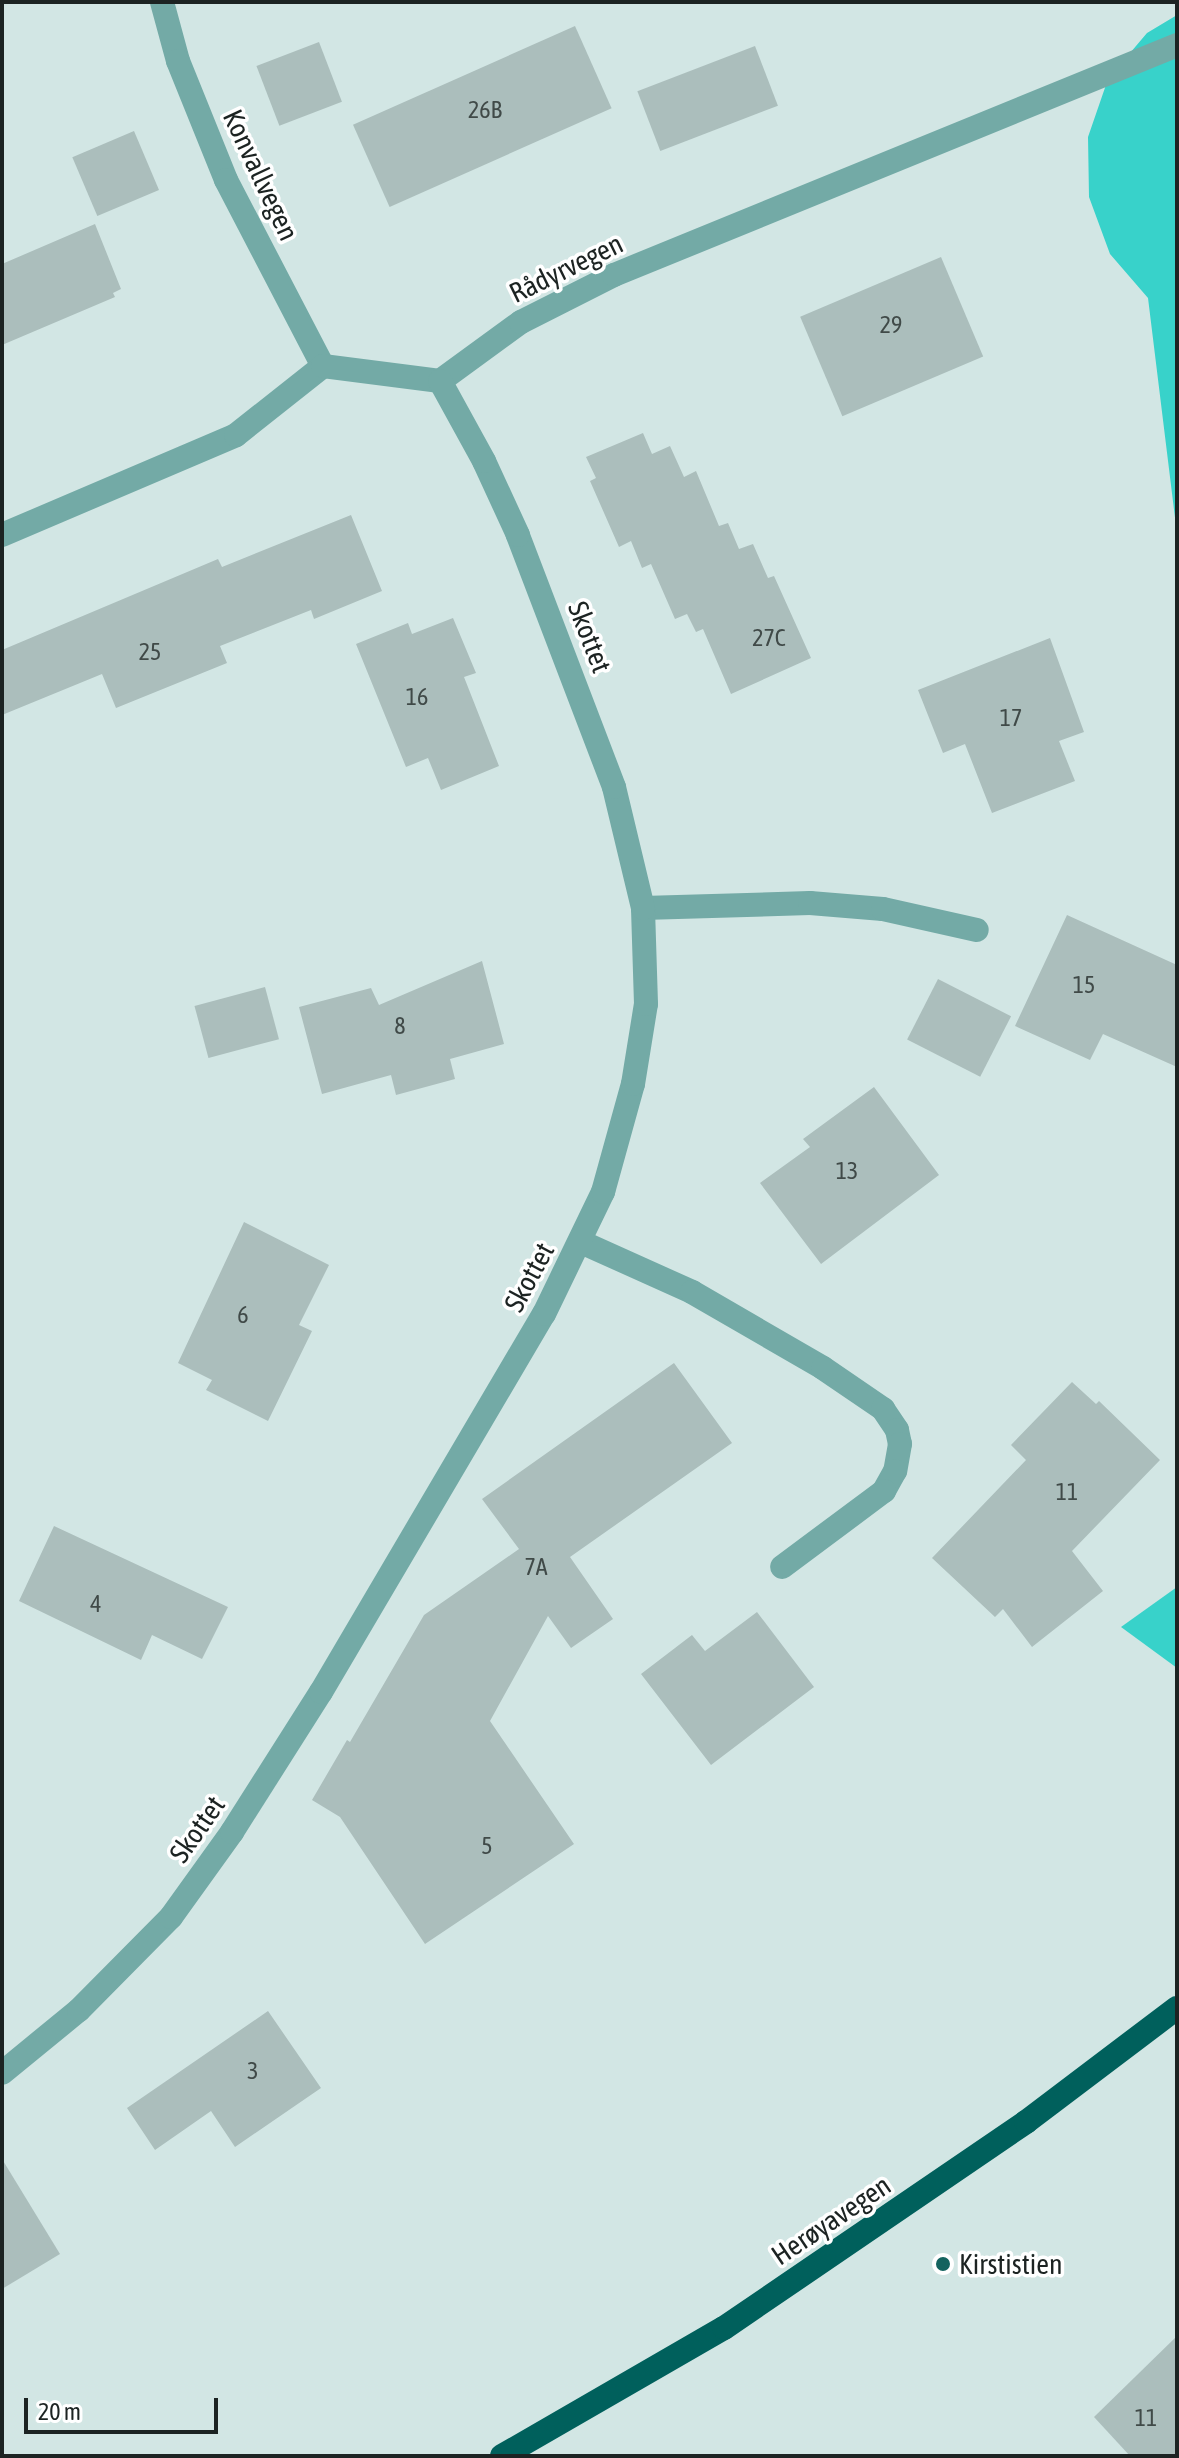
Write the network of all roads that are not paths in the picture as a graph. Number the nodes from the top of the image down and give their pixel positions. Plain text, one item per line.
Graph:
1 (162, 2) edge
2 (1177, 45) edge
3 (323, 366) junction
4 (440, 381) junction
5 (2, 535) edge
6 (643, 908) junction
7 (977, 930) dead end
8 (581, 1242) junction
9 (782, 1567) dead end
10 (1177, 2008) edge
11 (2, 2073) edge
12 (509, 2454) edge

1 - 3 street, Konvallvegen
2 - 4 street, Rådyrvegen
3 - 4 street
3 - 5 street
4 - 6 street, Skottet
6 - 7 street
6 - 8 street, Skottet
8 - 9 street
8 - 11 street, Skottet
10 - 12 highway, Herøyavegen

